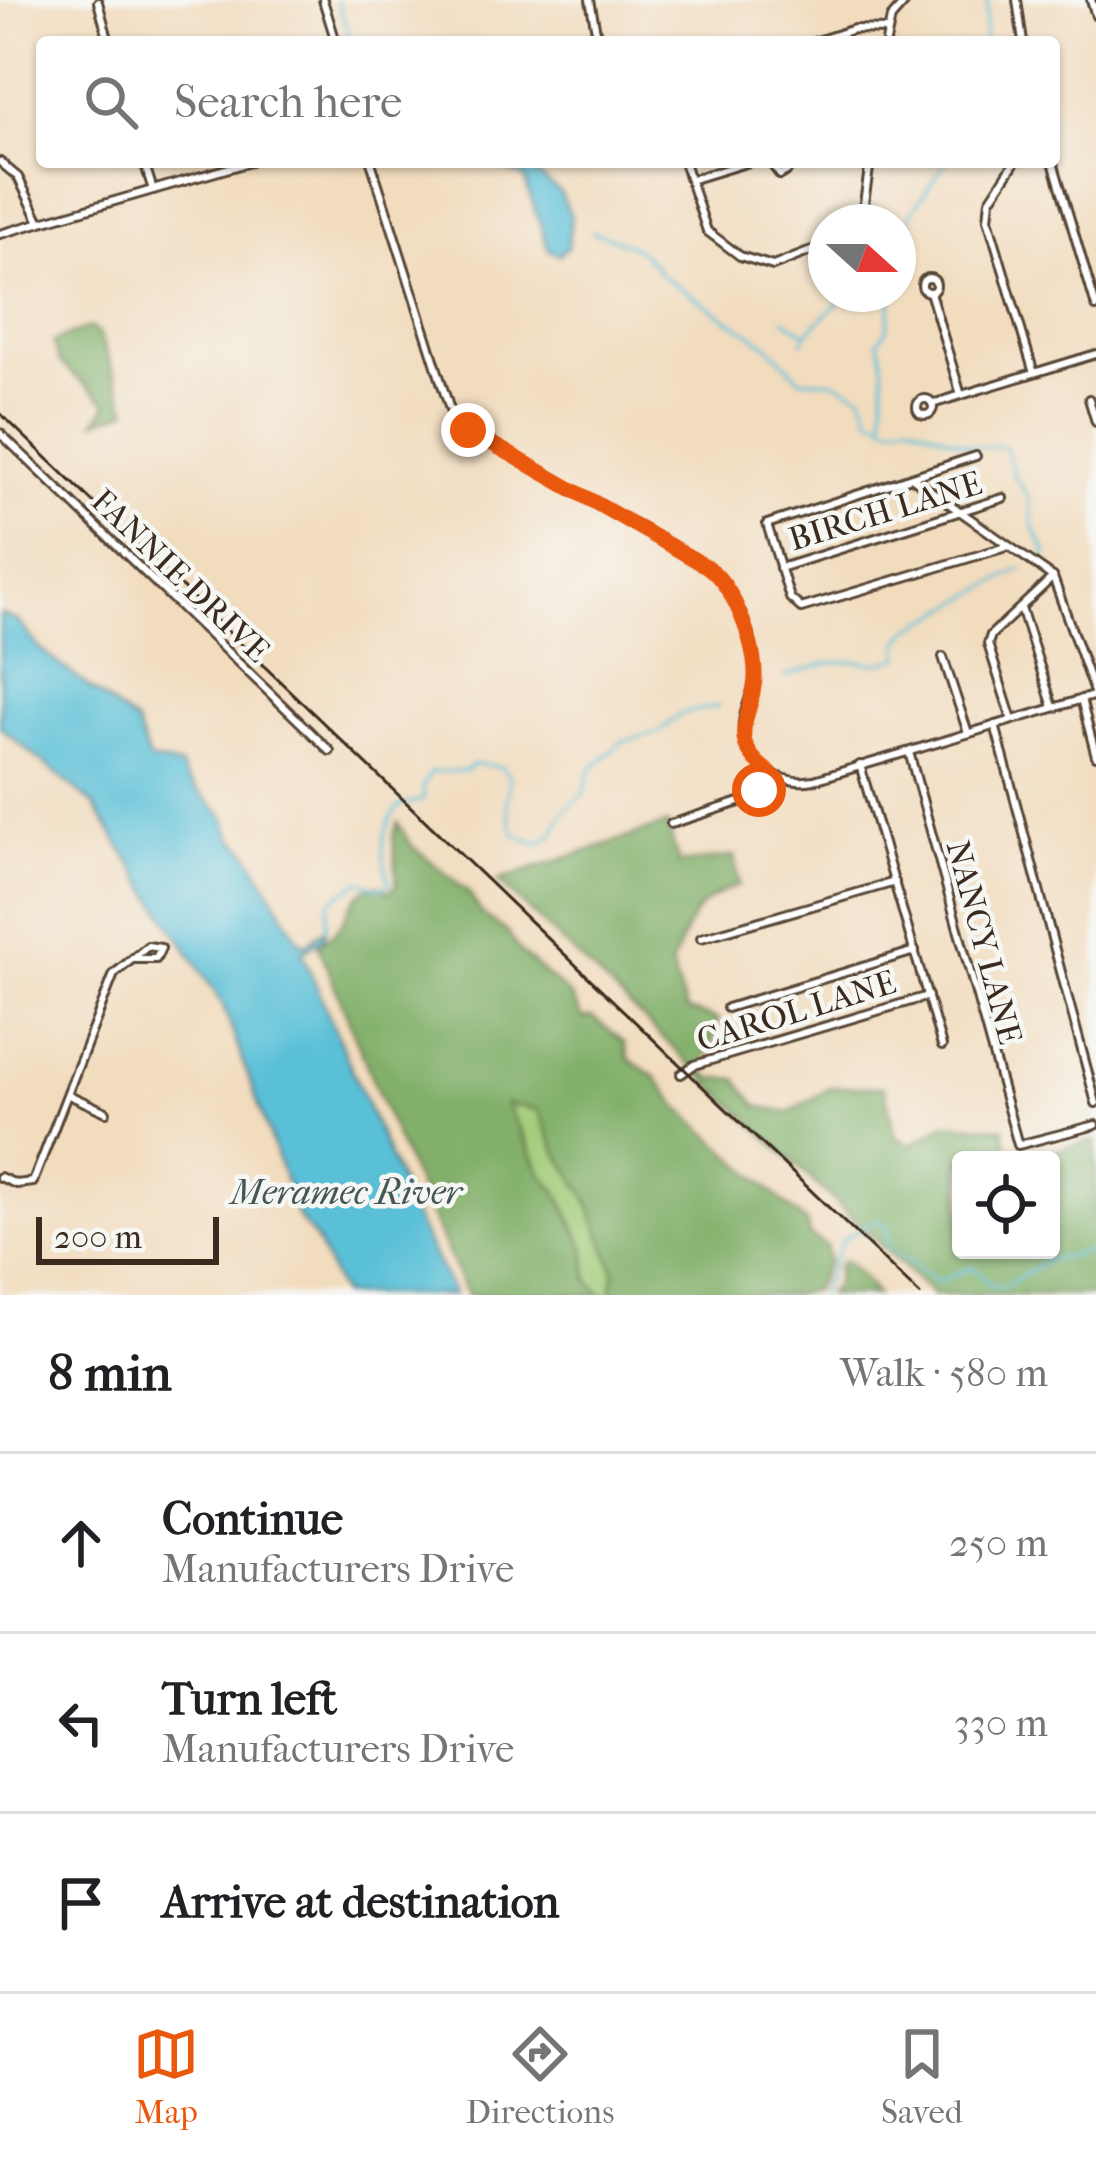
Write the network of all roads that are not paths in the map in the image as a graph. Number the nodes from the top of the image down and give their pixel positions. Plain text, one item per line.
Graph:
1 (323, 0) edge
2 (590, 0) edge
3 (907, 0) edge
4 (1017, 0) edge
5 (1091, 0) edge
6 (98, 2) edge
7 (1096, 16) edge
8 (887, 30) junction
9 (108, 36) edge
10 (334, 36) edge
11 (597, 36) edge
12 (831, 36) edge
13 (886, 36) edge
14 (1022, 36) edge
15 (0, 162) edge
16 (146, 168) edge
17 (229, 168) edge
18 (373, 168) edge
19 (686, 168) edge
20 (729, 168) edge
21 (869, 168) edge
22 (1012, 168) edge
23 (1055, 168) edge
24 (690, 180) junction
25 (153, 190) junction
26 (864, 204) edge
27 (40, 222) junction
28 (0, 234) edge
29 (808, 253) edge
30 (930, 292) dead end
31 (1096, 307) edge
32 (1096, 354) edge
33 (1034, 370) junction
34 (961, 395) junction
35 (1089, 399) dead end
36 (932, 404) dead end
37 (1096, 422) edge
38 (0, 433) edge
39 (976, 456) dead end
40 (913, 479) junction
41 (1004, 498) dead end
42 (960, 513) junction
43 (1006, 548) junction
44 (781, 568) junction
45 (1053, 577) junction
46 (1020, 606) junction
47 (943, 657) dead end
48 (1096, 695) edge
49 (1081, 699) junction
50 (1053, 707) junction
51 (1012, 720) junction
52 (995, 725) junction
53 (968, 733) junction
54 (908, 751) junction
55 (330, 752) dead end
56 (1096, 756) edge
57 (860, 765) junction
58 (770, 773) junction
59 (671, 824) dead end
60 (895, 882) junction
61 (701, 938) dead end
62 (915, 951) junction
63 (135, 959) dead end
64 (928, 996) junction
65 (727, 1008) dead end
66 (942, 1046) dead end
67 (681, 1074) dead end
68 (69, 1095) junction
69 (1096, 1103) edge
70 (106, 1112) dead end
71 (1096, 1125) edge
72 (0, 1177) edge

1 - 10 street
2 - 11 street
3 - 8 street
4 - 14 street
5 - 7 street
6 - 9 street
8 - 12 street
8 - 13 street
15 - 27 street
16 - 25 street
17 - 25 street
18 - 58 street
19 - 24 street
20 - 24 street
21 - 26 street
22 - 33 street
23 - 31 street
24 - 29 street
25 - 27 street
27 - 28 street
30 - 34 street
32 - 33 street
33 - 34 street
34 - 36 street
35 - 37 street
38 - 55 street, FANNIE DRIVE
39 - 40 street
40 - 42 street
40 - 44 street
41 - 42 street, BIRCH LANE
42 - 43 street
42 - 44 street, BIRCH LANE
43 - 44 street
43 - 45 street
45 - 46 street
45 - 48 street
46 - 50 street
46 - 51 street
47 - 53 street
48 - 49 street
49 - 50 street
49 - 56 street
50 - 51 street
51 - 52 street
52 - 53 street
52 - 69 street
53 - 54 street
54 - 57 street
54 - 71 street, NANCY LANE
57 - 58 street
57 - 60 street
58 - 59 street
60 - 61 street
60 - 62 street
62 - 64 street
62 - 65 street
63 - 68 street
64 - 66 street
64 - 67 street, CAROL LANE
68 - 70 street
68 - 72 street

